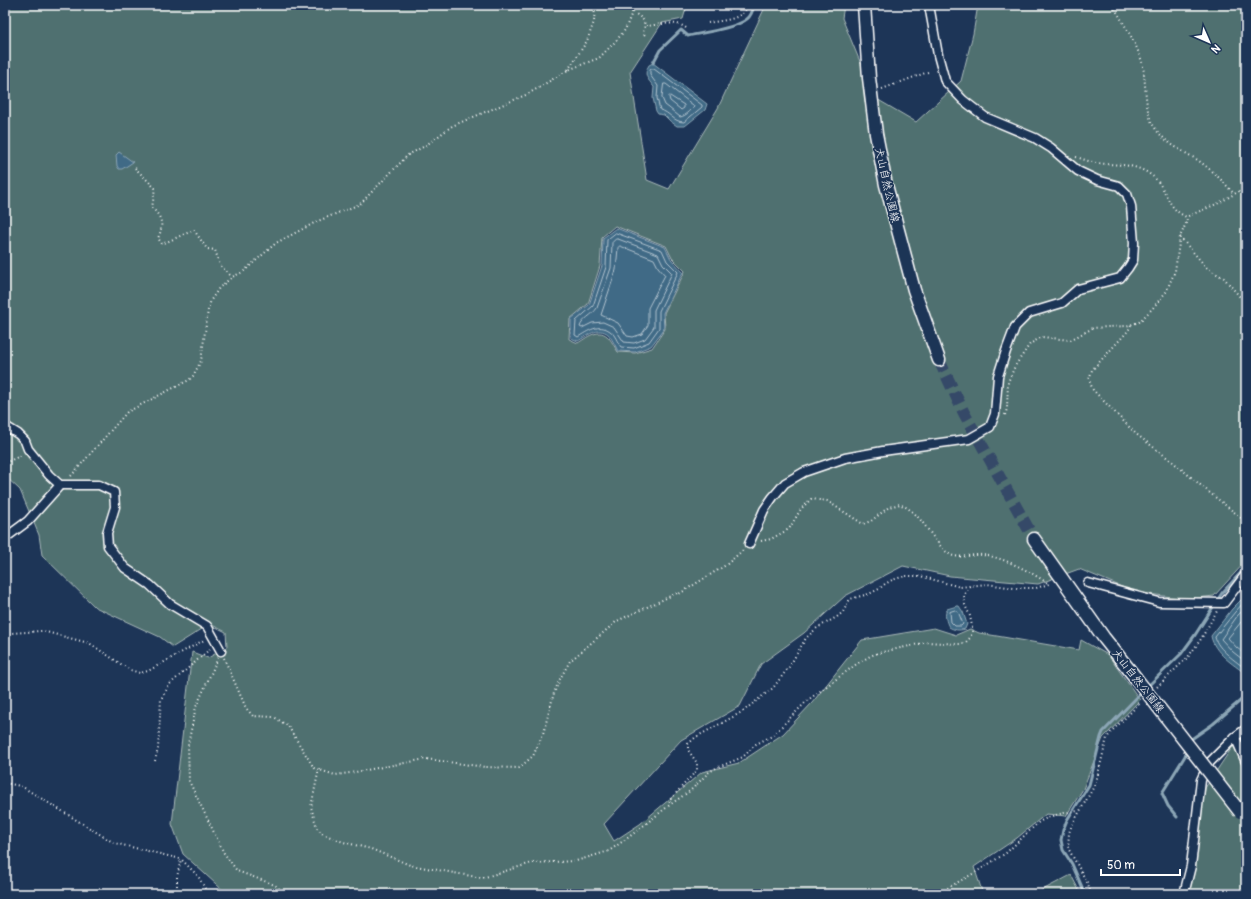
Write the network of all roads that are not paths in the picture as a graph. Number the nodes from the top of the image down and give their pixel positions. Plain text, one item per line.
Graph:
1 (864, 5) edge
2 (929, 5) edge
3 (939, 360) tunnel mouth
4 (5, 426) edge
5 (60, 485) junction
6 (5, 538) edge
7 (1034, 540) tunnel mouth
8 (750, 544) road end
9 (1246, 574) edge
10 (1088, 583) dead end
11 (221, 651) road end
12 (1246, 729) edge
13 (1235, 737) junction
14 (1246, 762) edge
15 (1243, 815) edge
16 (1184, 894) edge

1 - 3 main road, 犬山自然公園線
2 - 8 street
4 - 5 street
5 - 6 street
5 - 11 street
7 - 15 main road, 犬山自然公園線, bridge
9 - 10 street
12 - 13 street
13 - 14 street
13 - 16 street

